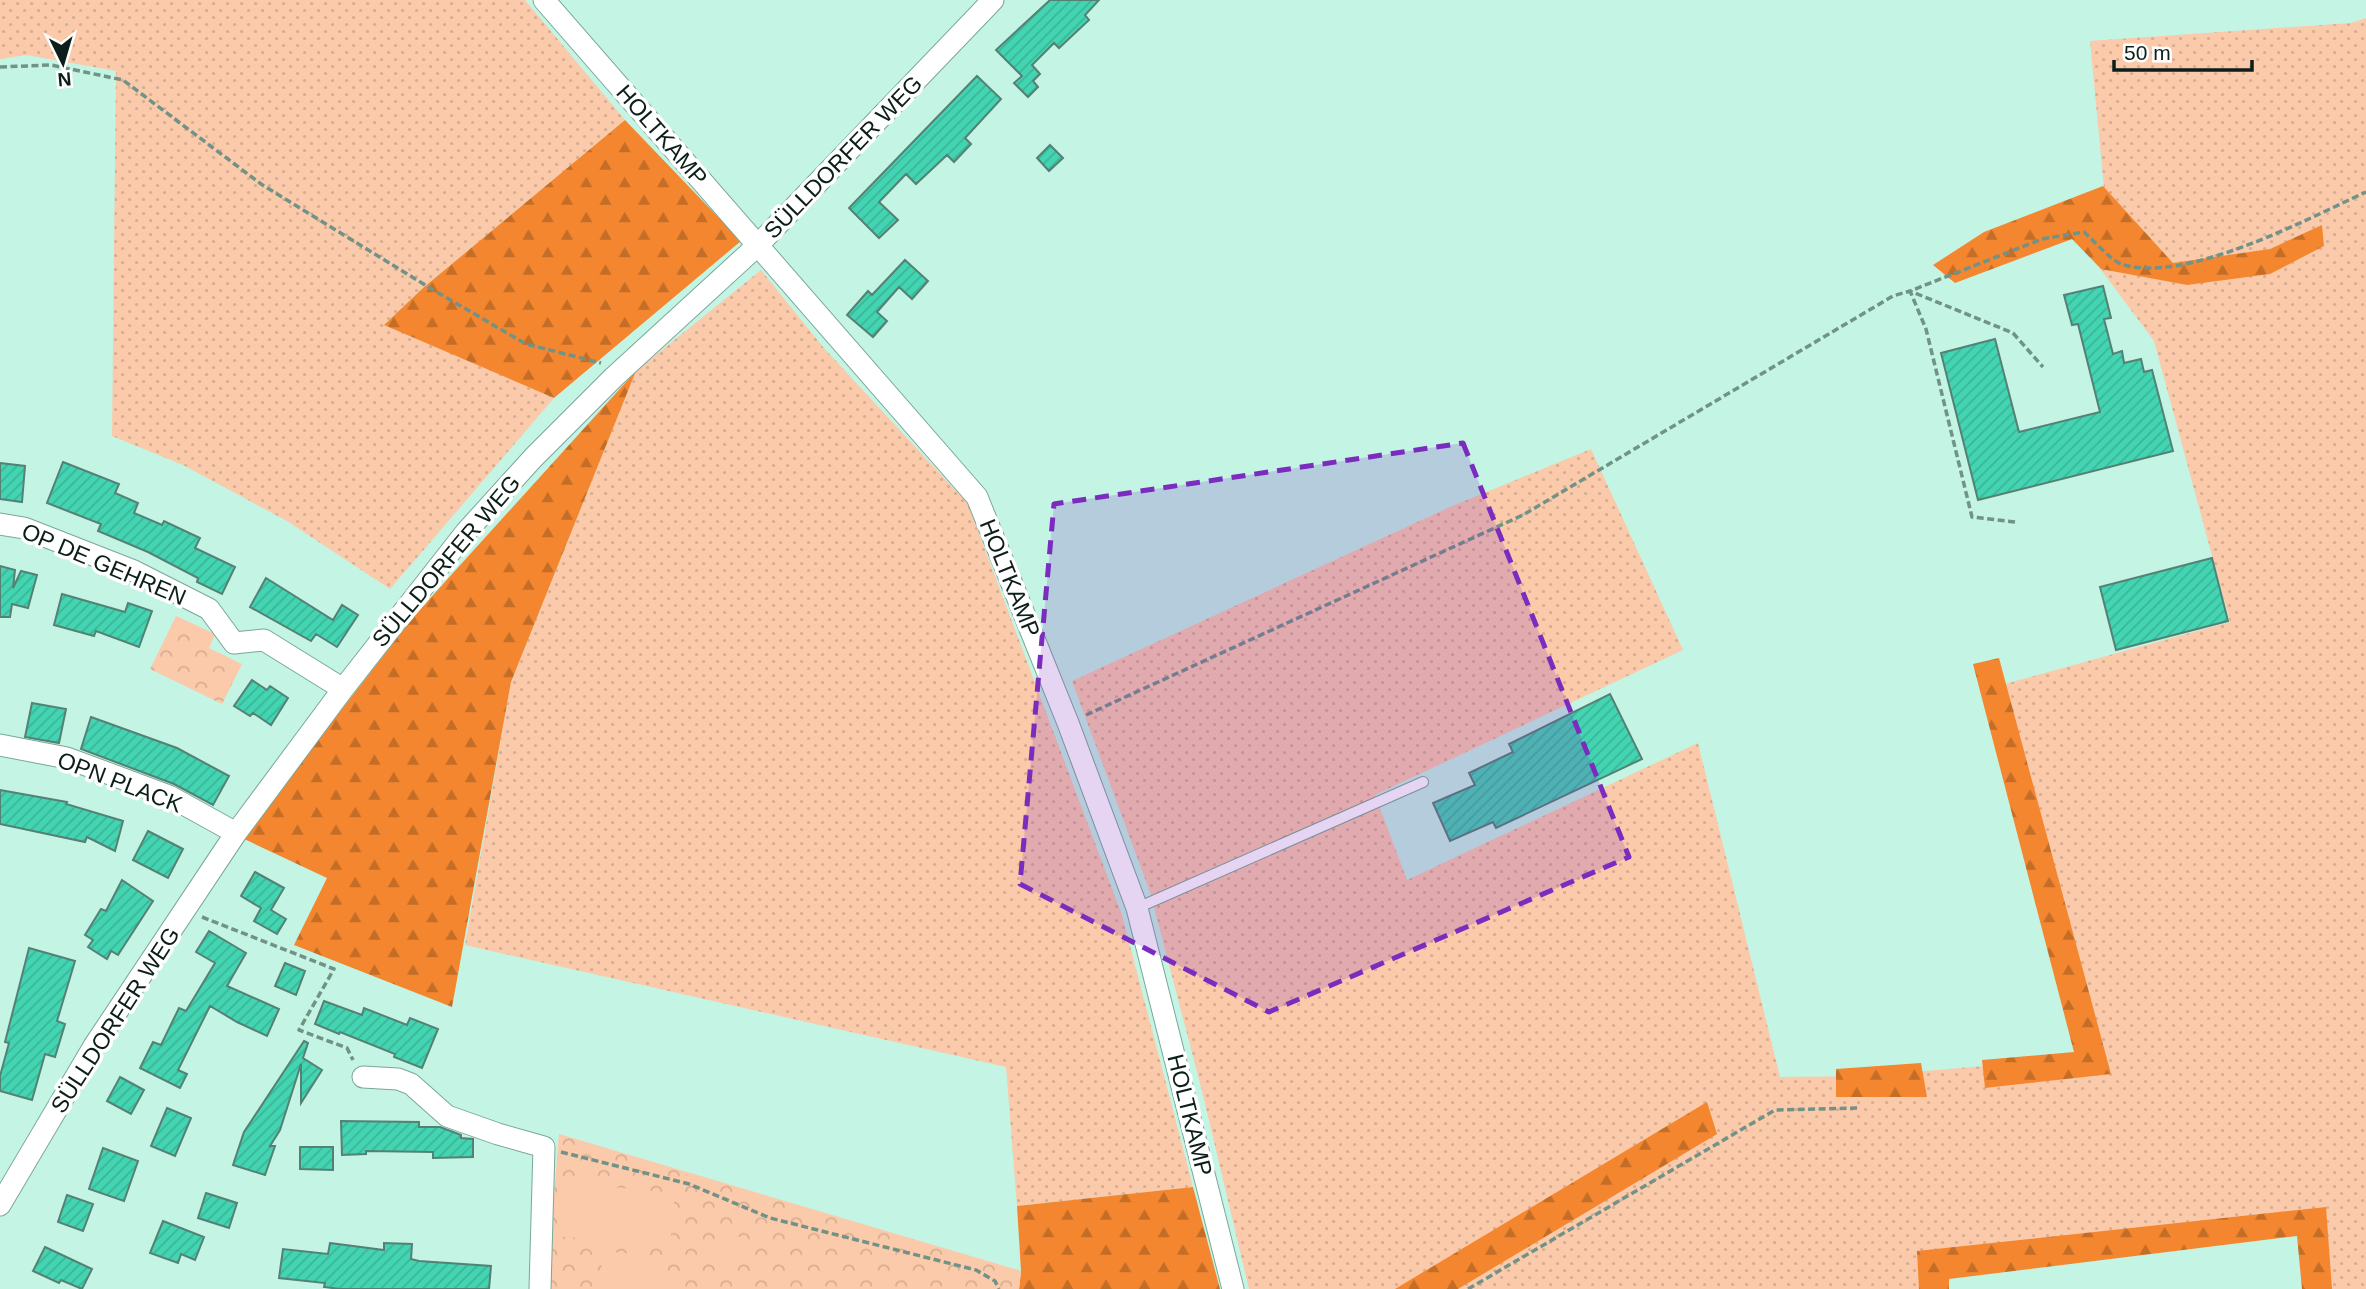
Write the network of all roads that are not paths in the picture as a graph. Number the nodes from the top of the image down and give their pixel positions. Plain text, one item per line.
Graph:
1 (544, 0) edge
2 (993, 0) edge
3 (758, 245) junction
4 (0, 524) edge
5 (342, 689) junction
6 (0, 745) edge
7 (1423, 782) dead end
8 (236, 833) junction
9 (1137, 908) junction
10 (363, 1077) road end
11 (0, 1205) edge
12 (540, 1289) edge
13 (1233, 1289) edge

1 - 3 street, HOLTKAMP
2 - 3 street, SÜLLDORFER WEG
3 - 5 street, SÜLLDORFER WEG
3 - 9 street, HOLTKAMP
4 - 5 street, OP DE GEHREN
5 - 8 street, SÜLLDORFER WEG
6 - 8 street, OPN PLACK
7 - 9 lane
8 - 11 street, SÜLLDORFER WEG
9 - 13 street, HOLTKAMP
10 - 12 street

